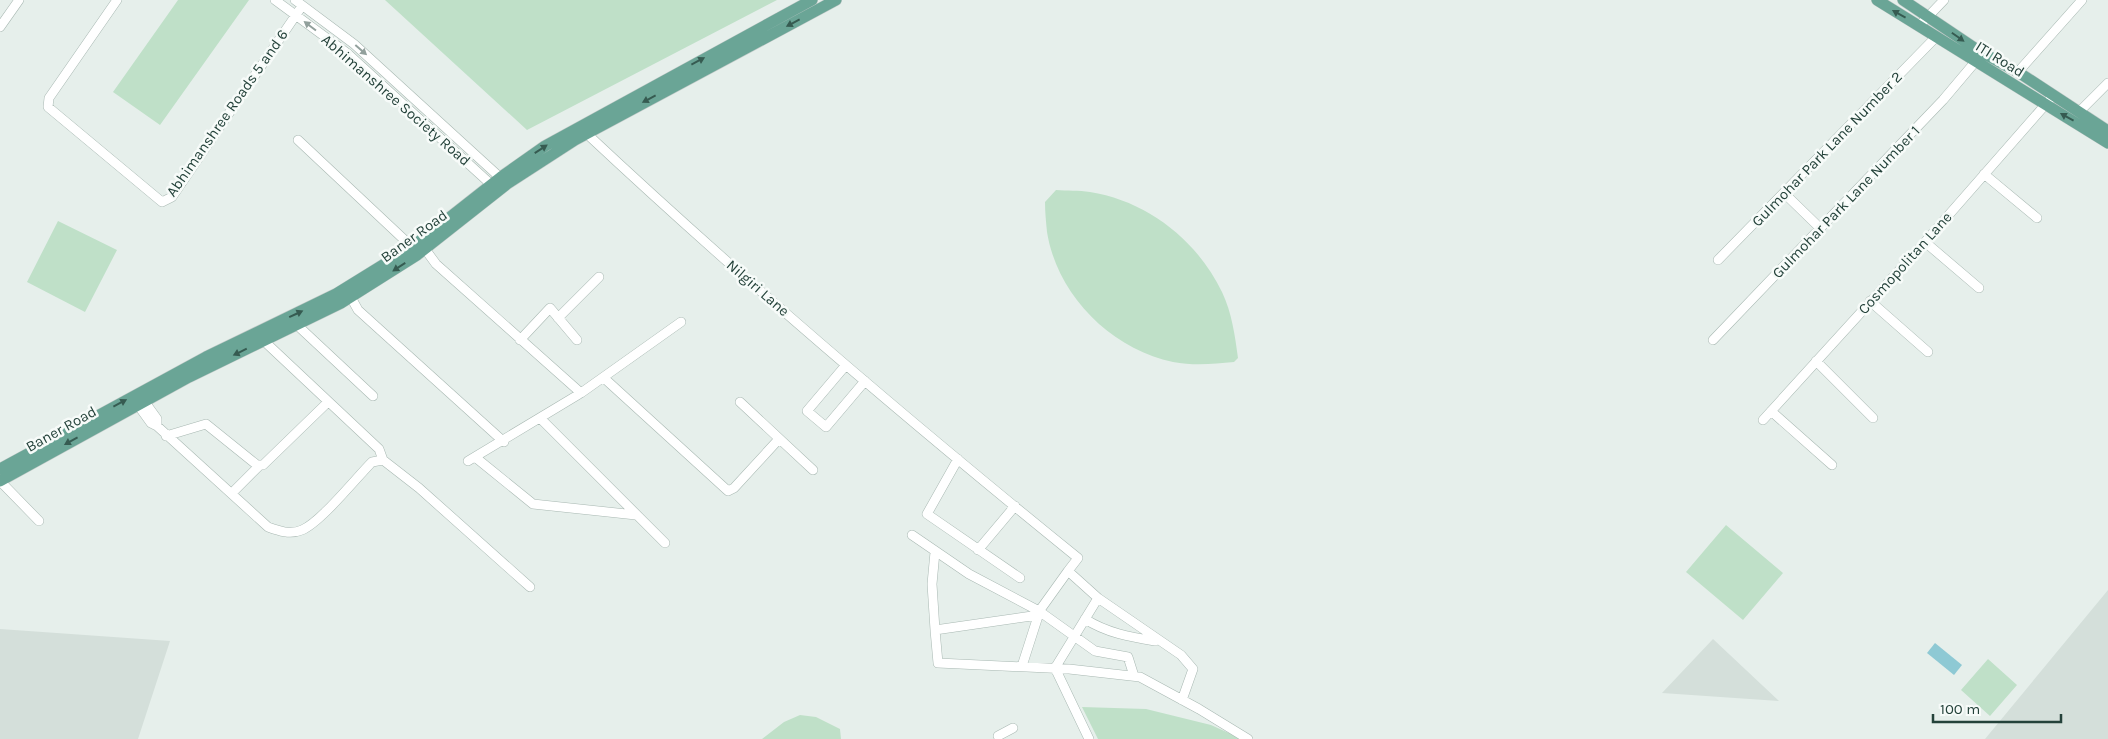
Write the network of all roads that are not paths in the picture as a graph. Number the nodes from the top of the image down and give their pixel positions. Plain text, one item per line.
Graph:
1 (19, 0) edge
2 (117, 0) edge
3 (275, 0) edge
4 (812, 0) edge
5 (836, 0) edge
6 (1877, 0) edge
7 (1903, 0) edge
8 (1944, 0) edge
9 (2082, 0) edge
10 (298, 3) edge
11 (295, 15) junction
12 (1928, 15) junction
13 (1919, 26) junction
14 (0, 27) edge
15 (1935, 38) junction
16 (1976, 61) junction
17 (2018, 72) junction
18 (2108, 83) edge
19 (2049, 101) junction
20 (2080, 112) junction
21 (2108, 131) edge
22 (586, 133) junction
23 (298, 140) dead end
24 (2108, 144) edge
25 (1984, 174) junction
26 (500, 184) junction
27 (1784, 193) junction
28 (2036, 218) dead end
29 (1820, 228) junction
30 (1925, 242) junction
31 (412, 248) junction
32 (425, 249) junction
33 (1718, 260) dead end
34 (599, 276) dead end
35 (1979, 288) dead end
36 (348, 292) junction
37 (1870, 301) junction
38 (558, 318) junction
39 (681, 322) dead end
40 (297, 325) junction
41 (520, 340) junction
42 (577, 340) dead end
43 (1713, 340) dead end
44 (264, 341) junction
45 (1928, 352) dead end
46 (1816, 362) junction
47 (846, 365) junction
48 (604, 378) junction
49 (865, 381) junction
50 (581, 393) junction
51 (372, 396) dead end
52 (328, 402) junction
53 (740, 402) dead end
54 (141, 403) junction
55 (1771, 411) junction
56 (540, 418) junction
57 (1873, 418) dead end
58 (1763, 420) dead end
59 (166, 436) junction
60 (780, 438) junction
61 (504, 442) junction
62 (958, 459) junction
63 (383, 460) junction
64 (1832, 464) dead end
65 (259, 466) junction
66 (0, 469) edge
67 (813, 470) dead end
68 (0, 481) edge
69 (232, 494) junction
70 (1015, 506) junction
71 (636, 515) junction
72 (39, 521) dead end
73 (912, 535) dead end
74 (665, 543) dead end
75 (978, 550) junction
76 (935, 552) junction
77 (1068, 571) junction
78 (1020, 578) dead end
79 (530, 587) dead end
80 (1098, 598) junction
81 (1039, 613) junction
82 (1085, 619) junction
83 (935, 630) junction
84 (1073, 637) junction
85 (1160, 642) junction
86 (1022, 666) junction
87 (1055, 668) junction
88 (1134, 676) junction
89 (1182, 700) junction
90 (1013, 728) dead end
91 (998, 736) dead end
92 (1090, 739) edge
93 (1248, 739) edge

1 - 14 street
2 - 11 street, Abhimanshree Roads 5 and 6
3 - 11 street, Abhimanshree Society Road
26 -> 4 main road, Baner Road
5 -> 22 main road, Baner Road
13 -> 6 main road, ITI Road
7 - 12 main road, ITI Road
8 - 12 street
9 - 17 street
10 - 11 street
10 -> 26 street, Abhimanshree Society Road
26 -> 11 street, Abhimanshree Society Road
12 - 13 street
12 -> 17 main road, ITI Road
13 - 15 main road, ITI Road
15 - 16 main road, ITI Road
15 - 27 street, Gulmohar Park Lane Number 2
16 - 19 main road, ITI Road
16 - 29 street, Gulmohar Park Lane Number 1
17 - 19 main road, ITI Road
18 - 20 street
19 - 20 main road, ITI Road
24 -> 19 main road, ITI Road
19 - 25 street, Cosmopolitan Lane
20 - 21 main road, ITI Road
22 - 26 main road, Baner Road
22 - 47 street, Nilgiri Lane
23 - 31 street
25 - 28 street
25 - 30 street, Cosmopolitan Lane
26 - 31 main road, Baner Road
26 - 32 main road, Baner Road
27 - 29 street
27 - 33 street, Gulmohar Park Lane Number 2
29 - 43 street, Gulmohar Park Lane Number 1
30 - 35 street
30 - 37 street, Cosmopolitan Lane
31 - 36 main road, Baner Road
32 -> 36 main road, Baner Road
32 - 41 street
34 - 38 street
36 - 40 main road, Baner Road
36 - 61 street
66 -> 36 main road, Baner Road
37 - 45 street
37 - 46 street, Cosmopolitan Lane
38 - 41 street
38 - 42 street
39 - 48 street
40 - 44 main road, Baner Road
40 - 51 street
41 - 50 street
44 - 52 street
44 -> 54 main road, Baner Road
46 - 55 street, Cosmopolitan Lane
46 - 57 street
47 - 49 street, Nilgiri Lane
47 - 49 street
48 - 50 street
48 - 60 street
49 - 62 street, Nilgiri Lane
50 - 56 street
52 - 63 street
52 - 65 street
53 - 60 street
54 - 59 street
54 -> 68 main road, Baner Road
55 - 58 street, Cosmopolitan Lane
55 - 64 street
56 - 61 street
56 - 71 street
59 - 65 street
59 - 69 street
60 - 67 street
61 - 71 street
62 - 70 street, Nilgiri Lane
62 - 75 street
63 - 69 street
63 - 79 street
65 - 69 street
68 - 72 street
70 - 75 street
70 - 77 street, Nilgiri Lane
71 - 74 street
73 - 76 street
75 - 78 street
76 - 81 street
76 - 83 street
77 - 80 street
77 - 81 street
80 - 82 street
80 - 85 street
81 - 83 street
81 - 84 street
81 - 86 street
82 - 84 street
82 - 85 street
83 - 86 street
84 - 87 street
84 - 88 street
85 - 89 street
86 - 87 street
87 - 88 street
87 - 92 street
88 - 89 street
89 - 93 street
90 - 91 street

